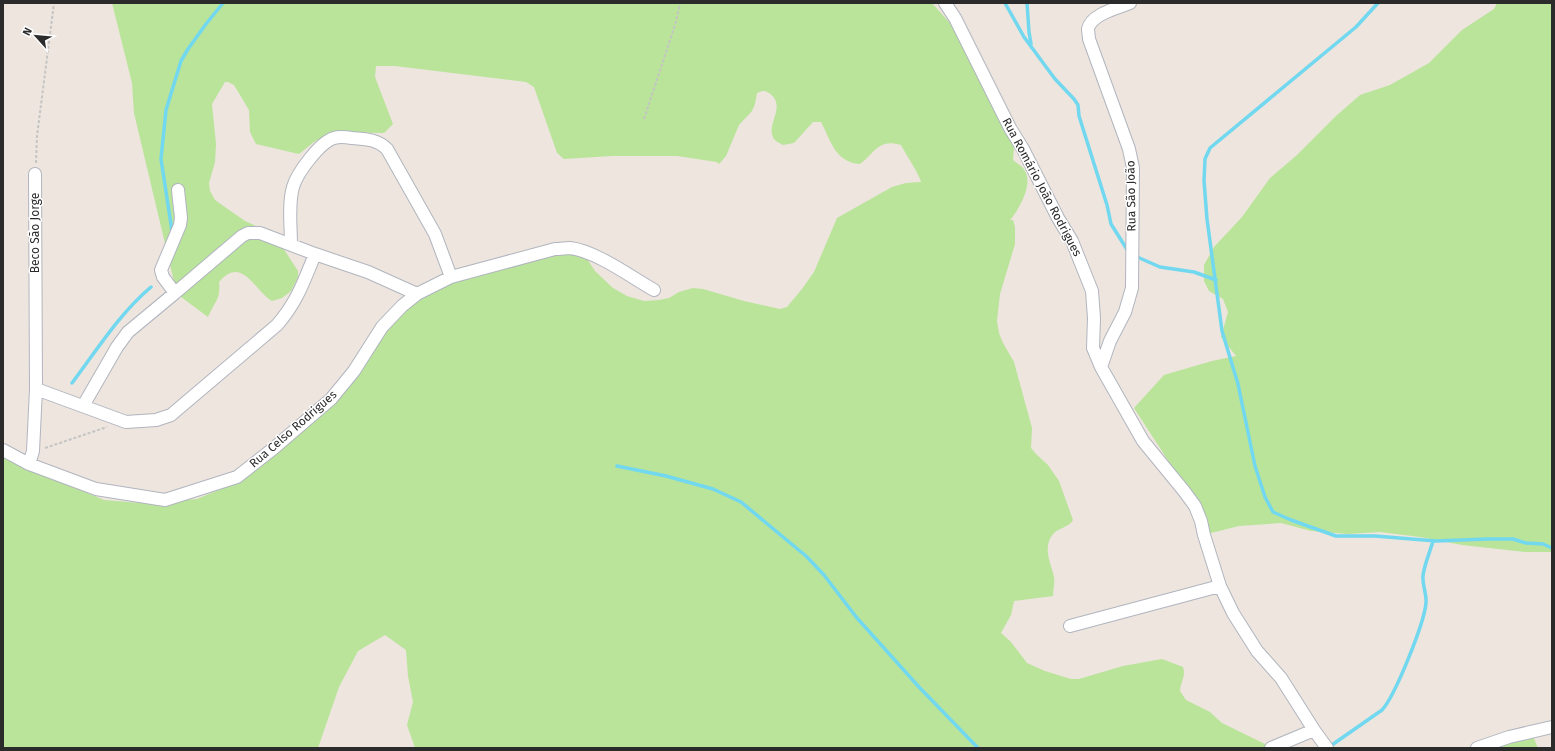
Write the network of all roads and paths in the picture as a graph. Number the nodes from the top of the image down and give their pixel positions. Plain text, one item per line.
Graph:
1 (54, 3) edge
2 (680, 3) edge
3 (945, 3) edge
4 (1130, 3) edge
5 (644, 119) dead end
6 (35, 174) joint
7 (178, 190) dead end
8 (291, 245) junction
9 (316, 254) junction
10 (451, 277) junction
11 (654, 290) dead end
12 (175, 293) junction
13 (417, 294) junction
14 (1101, 367) junction
15 (36, 389) junction
16 (82, 406) junction
17 (126, 422) junction
18 (3, 450) edge
19 (33, 451) junction
20 (29, 464) junction
21 (1220, 586) junction
22 (1070, 626) dead end
23 (1552, 726) edge
24 (1314, 730) junction
25 (1271, 748) edge
26 (1327, 748) edge
27 (1478, 748) edge

1 - 6 path
2 - 5 path
3 - 14 street, Rua Romário João Rodrigues
4 - 14 street, Rua São João
6 - 15 street, Beco São Jorge
7 - 12 street
8 - 9 street
8 - 10 street
8 - 12 street
9 - 13 street
9 - 17 street
10 - 11 street, Rua Celso Rodrigues
10 - 13 street, Rua Celso Rodrigues
12 - 16 street
13 - 20 street, Rua Celso Rodrigues
14 - 21 street, Rua Romário João Rodrigues
15 - 16 street
15 - 19 street, Beco São Jorge
16 - 17 street
17 - 19 path
18 - 20 street, Rua Celso Rodrigues
19 - 20 street, Beco São Jorge
21 - 22 street
21 - 24 street, Rua Romário João Rodrigues
23 - 27 street
24 - 25 street
24 - 26 street, Rua Romário João Rodrigues

